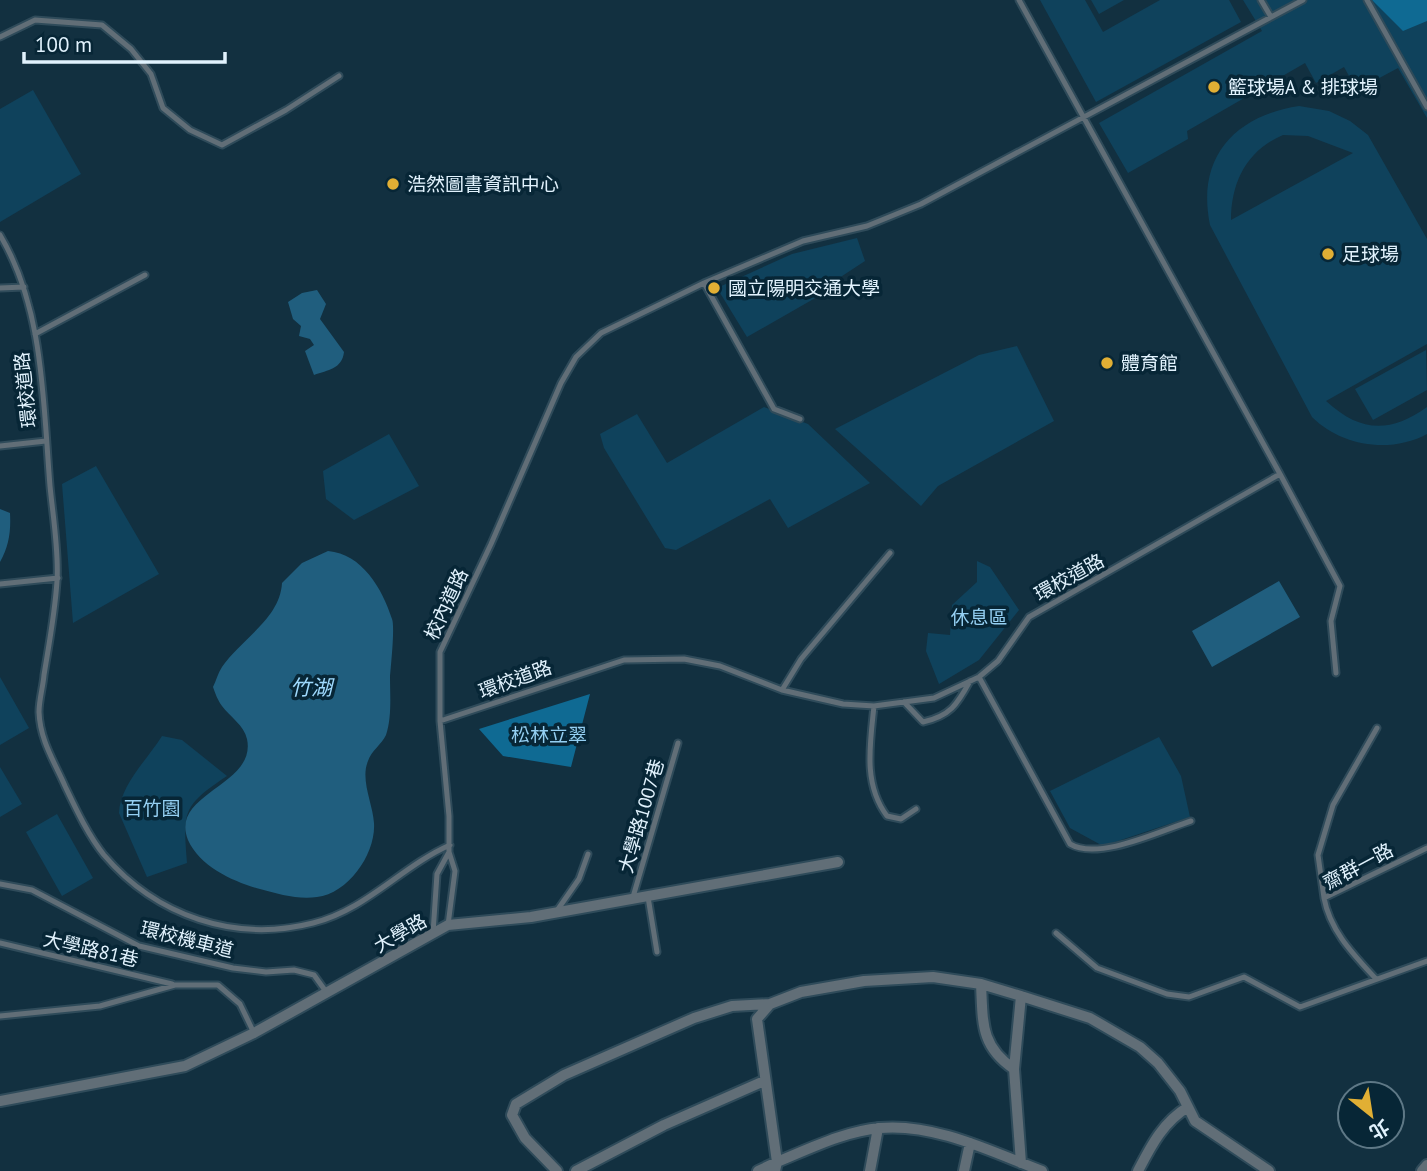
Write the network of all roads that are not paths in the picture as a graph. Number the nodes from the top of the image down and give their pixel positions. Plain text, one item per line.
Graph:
1 (1019, 0) edge
2 (1261, 0) edge
3 (1303, 0) edge
4 (1367, 0) edge
5 (1271, 18) junction
6 (0, 37) edge
7 (339, 76) dead end
8 (1427, 107) edge
9 (1084, 117) junction
10 (0, 235) edge
11 (145, 275) dead end
12 (704, 283) junction
13 (24, 286) junction
14 (0, 288) edge
15 (35, 334) junction
16 (800, 419) dead end
17 (46, 441) junction
18 (0, 446) edge
19 (1280, 474) junction
20 (890, 553) dead end
21 (58, 578) junction
22 (0, 584) edge
23 (1336, 673) dead end
24 (979, 677) junction
25 (970, 681) junction
26 (782, 690) junction
27 (904, 702) junction
28 (874, 706) junction
29 (440, 721) junction
30 (1377, 728) dead end
31 (678, 743) dead end
32 (916, 809) dead end
33 (1191, 821) dead end
34 (450, 845) junction
35 (1427, 848) edge
36 (449, 852) junction
37 (588, 854) dead end
38 (838, 862) dead end
39 (0, 884) edge
40 (633, 897) junction
41 (648, 897) junction
42 (1324, 898) junction
43 (555, 912) junction
44 (448, 925) junction
45 (433, 933) junction
46 (1056, 933) dead end
47 (0, 943) edge
48 (657, 952) dead end
49 (1427, 961) edge
50 (1376, 979) junction
51 (981, 984) junction
52 (175, 985) junction
53 (328, 993) junction
54 (1021, 996) junction
55 (770, 1004) junction
56 (0, 1016) edge
57 (254, 1032) junction
58 (1014, 1069) junction
59 (764, 1082) junction
60 (0, 1101) edge
61 (1188, 1107) junction
62 (878, 1128) junction
63 (970, 1143) junction
64 (1021, 1163) junction
65 (1427, 1165) edge
66 (776, 1167) edge
67 (557, 1171) edge
68 (576, 1171) edge
69 (758, 1171) edge
70 (870, 1171) edge
71 (964, 1171) edge
72 (1042, 1171) edge
73 (1138, 1171) edge
74 (1269, 1171) edge
75 (1422, 1171) edge

1 - 9 lane
2 - 5 lane
3 - 5 lane, 校內道路
4 - 8 lane
5 - 9 lane, 校內道路
6 - 7 lane
9 - 12 lane, 校內道路
9 - 19 lane
10 - 13 lane, 環校道路
11 - 15 lane
12 - 16 lane
12 - 29 lane, 校內道路
13 - 14 lane
13 - 15 lane, 環校道路
15 - 17 lane, 環校道路
17 - 18 lane
17 - 21 lane, 環校道路
19 - 23 lane
19 - 24 lane, 環校道路
20 - 26 lane
21 - 22 lane
21 - 34 lane, 環校道路
24 - 25 lane, 環校道路
24 - 33 lane
25 - 27 lane, 環校道路
25 - 27 lane
26 - 28 lane, 環校道路
26 - 29 lane, 環校道路
27 - 28 lane, 環校道路
28 - 32 lane
29 - 34 lane
30 - 42 lane
31 - 40 lane, 大學路1007巷
34 - 36 lane
35 - 42 lane, 齋群一路
36 - 44 lane
36 - 45 lane
37 - 43 lane
38 - 41 street, 大學路
39 - 53 lane, 環校機車道
40 - 41 street, 大學路
40 - 43 street, 大學路
41 - 48 lane
42 - 50 lane, 齋群一路
43 - 44 street, 大學路
44 - 45 street, 大學路
45 - 53 street, 大學路
46 - 50 lane
47 - 52 lane, 大學路81巷
49 - 50 lane
51 - 54 street
51 - 55 street
51 - 58 street
52 - 56 lane
52 - 57 lane
53 - 57 street, 大學路
54 - 58 street
54 - 61 street
55 - 59 street
55 - 67 street
57 - 60 street, 大學路
58 - 64 street
59 - 66 street
59 - 68 street
61 - 73 street
61 - 74 street
62 - 63 street
62 - 66 street
62 - 70 street
63 - 64 street
63 - 71 street
64 - 72 street
65 - 75 street
66 - 69 street

